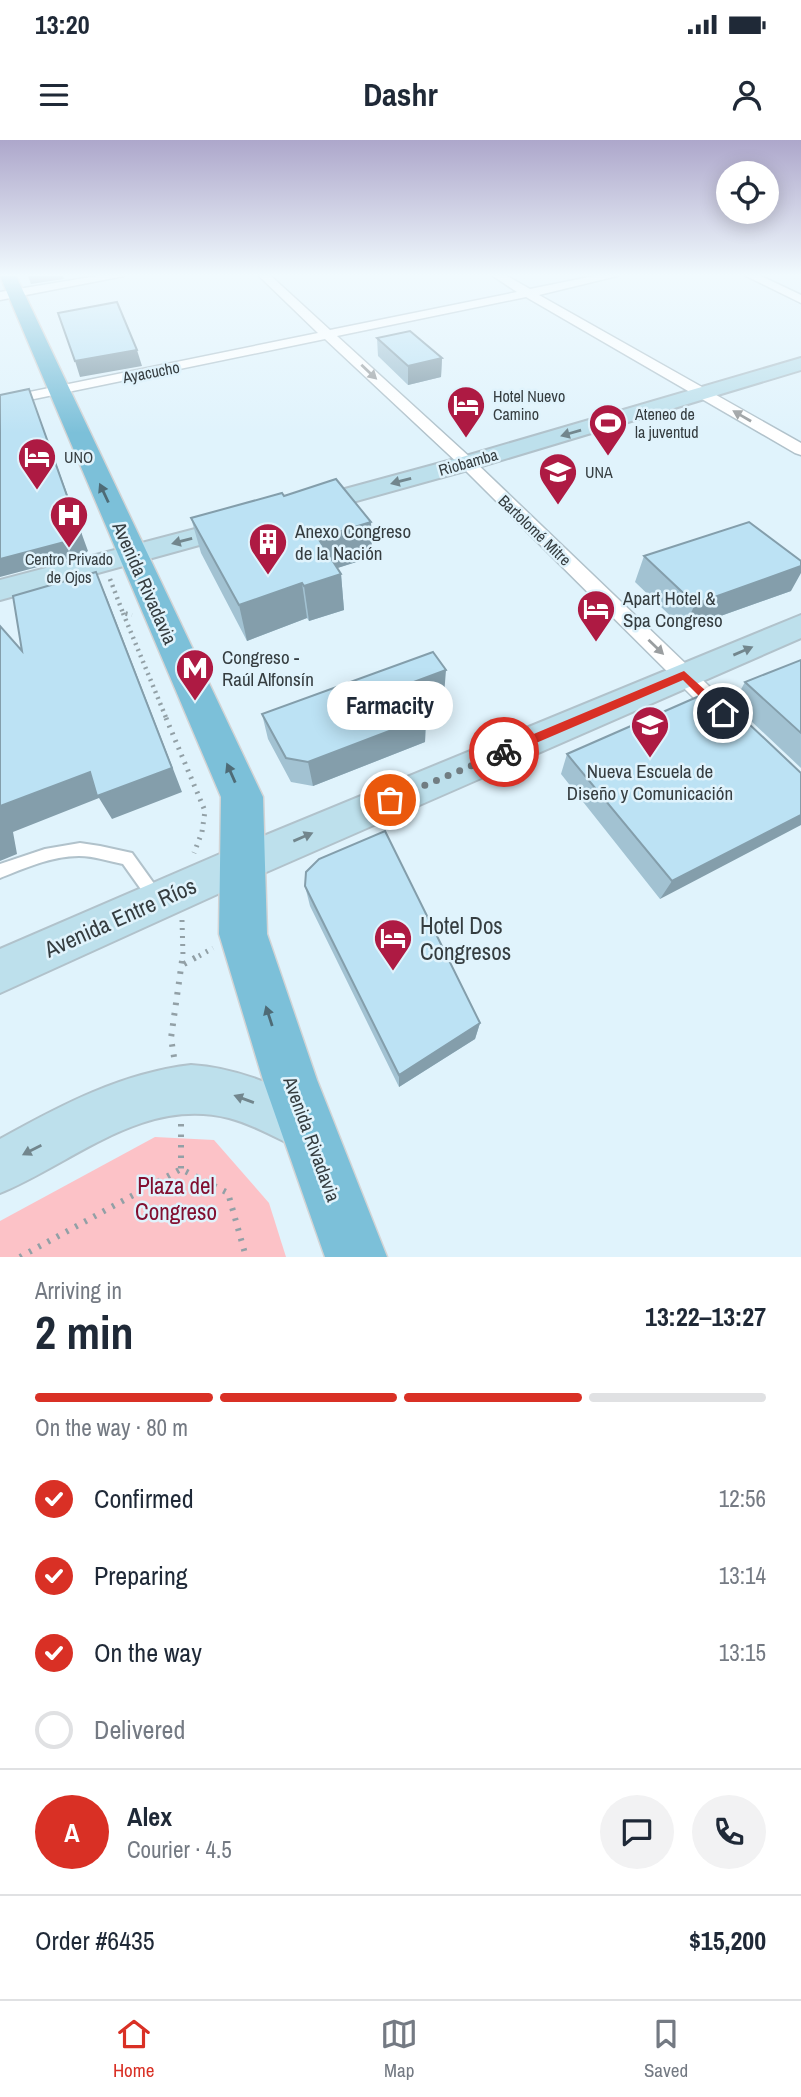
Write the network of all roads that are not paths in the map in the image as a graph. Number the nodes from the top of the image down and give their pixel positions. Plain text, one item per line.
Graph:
1 (28, 328) edge
2 (321, 328) edge
3 (368, 328) edge
4 (587, 328) edge
5 (330, 336) junction
6 (801, 364) edge
7 (59, 390) junction
8 (704, 394) junction
9 (0, 402) edge
10 (801, 450) edge
11 (467, 463) junction
12 (286, 513) edge
13 (260, 520) edge
14 (118, 558) junction
15 (0, 590) edge
16 (801, 626) edge
17 (684, 675) junction
18 (743, 732) edge
19 (241, 864) junction
20 (0, 871) edge
21 (157, 900) junction
22 (0, 971) edge
23 (307, 1127) junction
24 (0, 1167) edge
25 (356, 1257) edge

1 - 7 main road, Avenida Rivadavia
2 - 5 street, Bartolomé Mitre
3 - 5 street, Ayacucho
4 - 8 street
5 - 7 street, Ayacucho
5 -> 11 street, Bartolomé Mitre
6 - 8 street, Riobamba
7 - 9 street, Ayacucho
14 -> 7 main road, Avenida Rivadavia
10 -> 8 street
8 -> 11 street, Riobamba
11 -> 12 street, Riobamba
11 -> 17 street, Bartolomé Mitre
13 -> 14 street
14 - 15 street
19 -> 14 main road, Avenida Rivadavia
17 -> 16 street, Avenida Entre Ríos
17 - 18 street, Bartolomé Mitre
19 -> 17 street, Avenida Entre Ríos
19 - 21 street, Avenida Entre Ríos
23 -> 19 main road, Avenida Rivadavia
20 - 21 lane
21 - 22 street, Avenida Entre Ríos
23 -> 24 street
23 - 25 main road, Avenida Rivadavia

